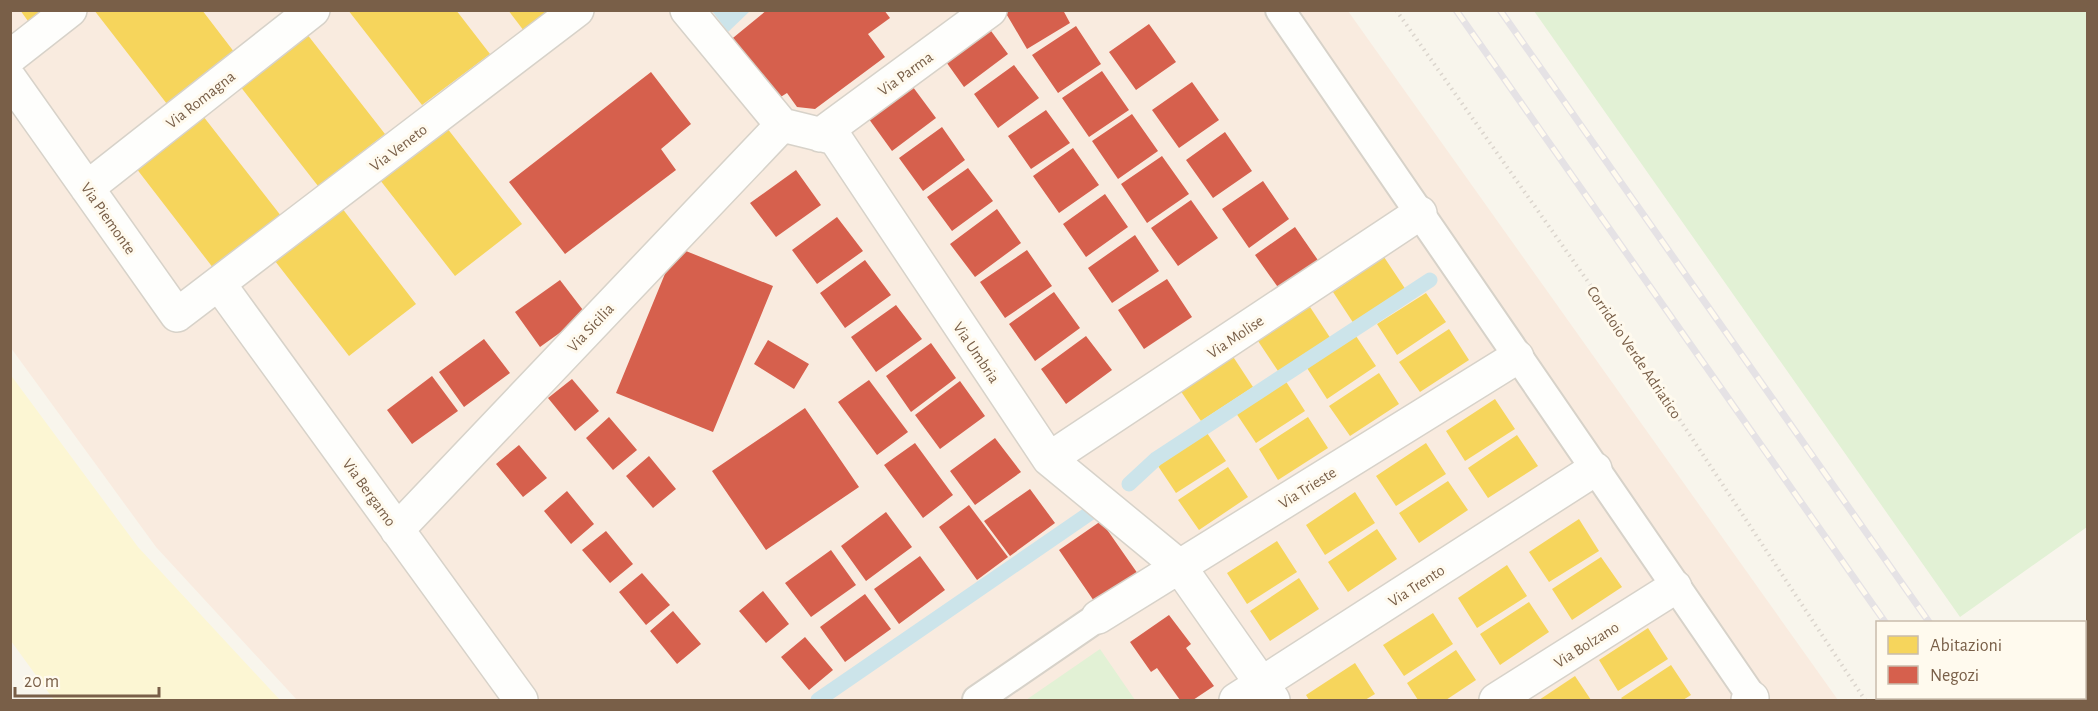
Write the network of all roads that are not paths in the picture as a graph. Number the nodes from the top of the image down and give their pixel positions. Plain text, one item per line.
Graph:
1 (70, 10) edge
2 (314, 10) edge
3 (577, 10) edge
4 (687, 10) edge
5 (990, 10) edge
6 (1280, 10) edge
7 (10, 57) edge
8 (10, 79) edge
9 (782, 125) junction
10 (820, 135) junction
11 (87, 188) junction
12 (1420, 213) junction
13 (219, 284) junction
14 (1517, 357) junction
15 (1049, 459) junction
16 (1595, 469) junction
17 (397, 530) junction
18 (1179, 566) junction
19 (1675, 587) junction
20 (1098, 617) joint
21 (1257, 695) edge
22 (521, 700) edge
23 (977, 700) edge
24 (1496, 700) edge
25 (1751, 700) edge

1 - 7 street
2 - 11 street, Via Romagna
3 - 13 street, Via Veneto
4 - 9 street
5 - 10 street, Via Parma
6 - 12 lane
8 - 11 street, Via Piemonte
9 - 10 street, Via Umbria
9 - 17 street, Via Sicilia
10 - 15 street, Via Umbria
11 - 13 street, Via Piemonte
12 - 14 lane
12 - 15 street, Via Molise
13 - 17 street, Via Bergamo
14 - 16 lane
14 - 18 street, Via Trieste
15 - 18 street, Via Umbria
16 - 19 lane
16 - 21 street, Via Trento
17 - 22 street, Via Bergamo
18 - 20 street, Via Trieste
18 - 21 street, Via Umbria
19 - 24 street, Via Bolzano
19 - 25 lane
20 - 23 lane

